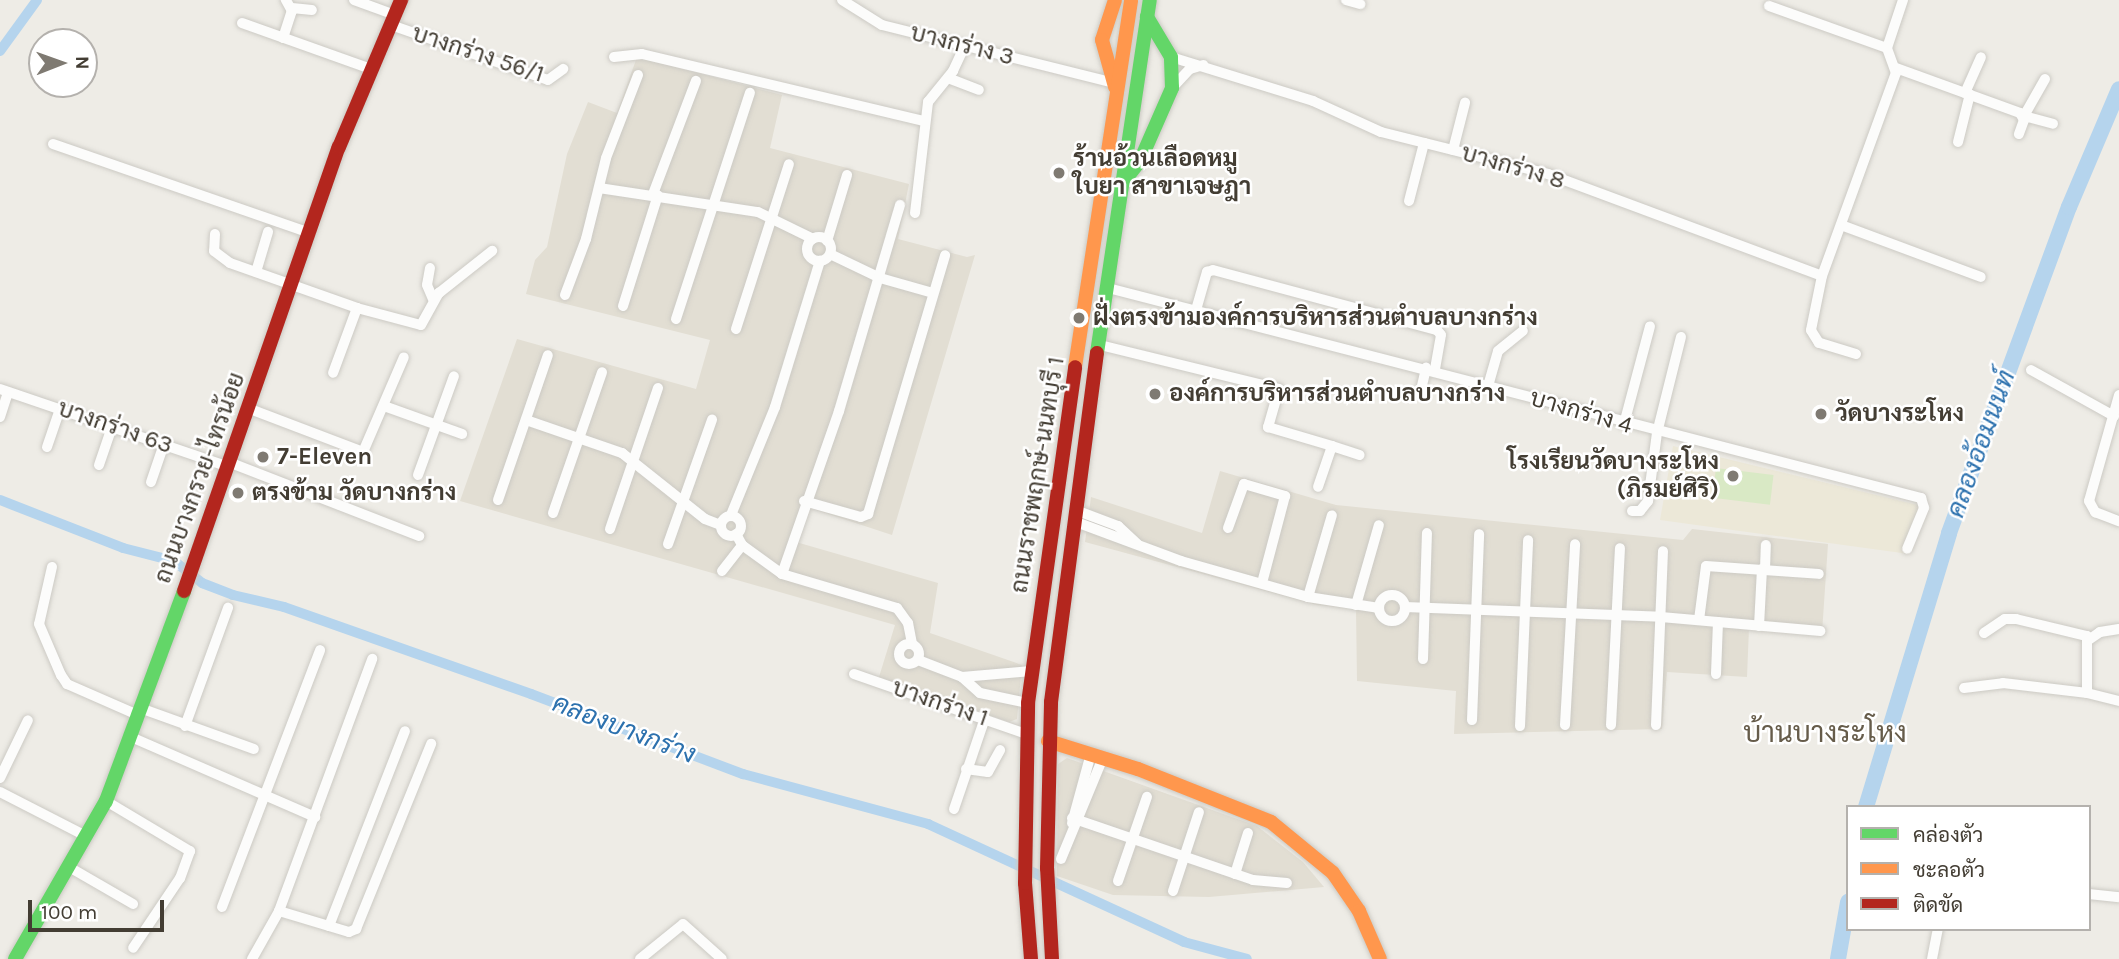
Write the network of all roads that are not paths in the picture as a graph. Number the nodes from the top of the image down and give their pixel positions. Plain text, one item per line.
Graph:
1 (354, 0) edge
2 (401, 0) edge
3 (842, 0) edge
4 (1115, 0) edge
5 (1131, 0) edge
6 (1150, 0) edge
7 (1346, 0) edge
8 (1903, 0) edge
9 (289, 4) edge
10 (1360, 4) dead end
11 (1769, 6) dead end
12 (312, 10) dead end
13 (1147, 18) junction
14 (393, 20) junction
15 (242, 23) dead end
16 (283, 38) junction
17 (965, 45) junction
18 (1887, 48) junction
19 (614, 57) dead end
20 (1171, 57) junction
21 (1981, 58) dead end
22 (1107, 64) junction
23 (1203, 65) junction
24 (1896, 68) junction
25 (371, 69) junction
26 (564, 69) dead end
27 (638, 75) dead end
28 (1089, 77) junction
29 (948, 78) junction
30 (2045, 79) dead end
31 (696, 81) dead end
32 (1115, 86) junction
33 (1172, 88) junction
34 (979, 90) dead end
35 (750, 93) dead end
36 (1967, 94) junction
37 (1465, 103) dead end
38 (2024, 116) junction
39 (923, 121) junction
40 (2053, 124) dead end
41 (2019, 134) dead end
42 (1958, 142) dead end
43 (1424, 143) junction
44 (53, 144) dead end
45 (1453, 150) junction
46 (789, 164) dead end
47 (847, 175) dead end
48 (1120, 186) junction
49 (599, 188) junction
50 (656, 195) junction
51 (1409, 201) dead end
52 (715, 204) junction
53 (901, 205) dead end
54 (915, 213) dead end
55 (770, 216) junction
56 (1841, 225) junction
57 (268, 232) dead end
58 (310, 233) junction
59 (215, 234) dead end
60 (813, 239) junction
61 (827, 241) junction
62 (492, 251) dead end
63 (830, 254) junction
64 (945, 255) dead end
65 (820, 261) junction
66 (430, 268) dead end
67 (256, 272) junction
68 (1822, 276) junction
69 (1981, 277) dead end
70 (880, 278) junction
71 (292, 285) junction
72 (1108, 288) junction
73 (933, 293) junction
74 (565, 295) dead end
75 (433, 299) junction
76 (624, 306) dead end
77 (357, 308) junction
78 (1196, 310) junction
79 (676, 319) dead end
80 (1650, 326) dead end
81 (736, 329) dead end
82 (1523, 331) dead end
83 (1681, 337) dead end
84 (1100, 345) junction
85 (1856, 354) dead end
86 (548, 355) dead end
87 (404, 357) dead end
88 (1430, 369) junction
89 (2031, 370) dead end
90 (602, 372) dead end
91 (333, 373) dead end
92 (454, 376) dead end
93 (1488, 386) junction
94 (658, 388) dead end
95 (4, 390) edge
96 (1421, 390) dead end
97 (2119, 396) edge
98 (384, 406) junction
99 (60, 409) junction
100 (250, 409) junction
101 (2114, 416) junction
102 (0, 417) edge
103 (526, 420) junction
104 (712, 420) dead end
105 (1624, 424) junction
106 (435, 425) junction
107 (112, 426) junction
108 (1657, 433) junction
109 (461, 435) dead end
110 (579, 437) junction
111 (164, 444) junction
112 (1332, 446) junction
113 (47, 447) dead end
114 (1360, 455) dead end
115 (634, 459) junction
116 (100, 465) dead end
117 (230, 465) junction
118 (418, 475) dead end
119 (151, 482) dead end
120 (1318, 487) dead end
121 (498, 500) dead end
122 (804, 501) junction
123 (684, 503) junction
124 (1632, 511) dead end
125 (553, 513) dead end
126 (732, 516) junction
127 (1332, 516) dead end
128 (1077, 517) junction
129 (2119, 521) edge
130 (721, 525) junction
131 (1379, 525) dead end
132 (1228, 527) dead end
133 (610, 529) dead end
134 (1427, 533) dead end
135 (736, 534) junction
136 (1479, 534) dead end
137 (419, 536) dead end
138 (1528, 540) dead end
139 (668, 544) dead end
140 (1575, 544) dead end
141 (742, 545) junction
142 (1766, 545) dead end
143 (1620, 548) dead end
144 (1907, 549) dead end
145 (1663, 551) dead end
146 (52, 567) dead end
147 (1763, 569) junction
148 (722, 571) dead end
149 (782, 574) junction
150 (1819, 574) dead end
151 (1262, 583) junction
152 (1308, 597) junction
153 (1356, 605) junction
154 (1405, 607) junction
155 (1424, 607) junction
156 (228, 608) dead end
157 (1379, 608) junction
158 (1476, 608) junction
159 (1524, 611) junction
160 (1571, 613) junction
161 (1616, 615) junction
162 (1661, 617) junction
163 (1699, 620) junction
164 (1718, 622) junction
165 (1759, 626) junction
166 (2119, 629) edge
167 (1820, 631) dead end
168 (1984, 633) dead end
169 (2090, 639) junction
170 (912, 645) junction
171 (320, 650) dead end
172 (372, 659) dead end
173 (1423, 659) dead end
174 (918, 660) junction
175 (1032, 671) junction
176 (854, 674) dead end
177 (1716, 674) dead end
178 (1005, 676) junction
179 (962, 677) junction
180 (1965, 688) dead end
181 (2087, 693) junction
182 (1006, 697) junction
183 (2119, 701) edge
184 (1028, 703) junction
185 (139, 712) junction
186 (985, 718) junction
187 (28, 720) dead end
188 (1472, 720) dead end
189 (1565, 725) dead end
190 (1611, 725) dead end
191 (1656, 725) dead end
192 (185, 726) junction
193 (1520, 726) dead end
194 (405, 731) dead end
195 (1027, 734) junction
196 (131, 737) junction
197 (1048, 741) junction
198 (431, 744) dead end
199 (254, 749) dead end
200 (1000, 750) dead end
201 (1096, 758) junction
202 (966, 769) junction
203 (0, 778) edge
204 (0, 792) edge
205 (268, 797) junction
206 (1147, 797) dead end
207 (106, 801) junction
208 (954, 809) dead end
209 (1199, 812) dead end
210 (315, 817) junction
211 (1074, 822) junction
212 (1248, 833) dead end
213 (86, 836) junction
214 (1133, 839) junction
215 (1185, 855) junction
216 (1061, 859) dead end
217 (69, 867) junction
218 (1236, 874) junction
219 (1118, 881) dead end
220 (1287, 883) dead end
221 (1173, 891) dead end
222 (2091, 894) edge
223 (2119, 897) edge
224 (133, 904) dead end
225 (222, 907) dead end
226 (279, 911) junction
227 (329, 926) junction
228 (1938, 931) edge
229 (133, 948) dead end
230 (15, 959) edge
231 (252, 959) edge
232 (639, 959) edge
233 (722, 959) edge
234 (1031, 959) edge
235 (1052, 959) edge
236 (1380, 959) edge
237 (1933, 959) edge

1 - 14 street
2 - 14 main road, ถนนบางกรวย-ไทรน้อย
3 - 17 street, บางกร่าง 3
4 - 22 main road
5 - 32 main road, ถนนราชพฤกษ์-นนทบุรี 1
6 - 13 main road, ถนนราชพฤกษ์-นนทบุรี 1
7 - 10 street
8 - 18 street
9 - 12 street
9 - 16 street
11 - 18 street
13 - 20 main road
13 - 48 main road, ถนนราชพฤกษ์-นนทบุรี 1
14 - 25 main road, ถนนบางกรวย-ไทรน้อย
14 - 26 street, บางกร่าง 56/1
15 - 16 street
16 - 25 street
17 - 28 street, บางกร่าง 3
17 - 29 street
18 - 24 street
19 - 39 street
20 - 23 street, บางกร่าง 8
20 - 33 main road
21 - 36 street
22 - 28 street
22 - 32 main road
23 - 33 street
23 - 43 street, บางกร่าง 8
24 - 36 street
24 - 56 street
25 - 58 main road, ถนนบางกรวย-ไทรน้อย
27 - 49 street
28 - 32 street, บางกร่าง 3
29 - 34 street
29 - 39 street
30 - 38 street
31 - 50 street
32 - 175 main road, ถนนราชพฤกษ์-นนทบุรี 1
33 - 48 main road
35 - 52 street
36 - 38 street
36 - 42 street
37 - 45 street
38 - 40 street
38 - 41 street
39 - 54 street
43 - 45 street, บางกร่าง 8
43 - 51 street
44 - 58 street
45 - 68 street, บางกร่าง 8
46 - 55 street
47 - 61 street
48 - 72 main road, ถนนราชพฤกษ์-นนทบุรี 1
49 - 50 street
49 - 74 street
50 - 52 street
50 - 76 street
52 - 55 street
52 - 79 street
53 - 70 street
55 - 60 street
55 - 81 street
56 - 68 street
56 - 69 street
57 - 67 street
58 - 71 main road, ถนนบางกรวย-ไทรน้อย
59 - 67 street
60 - 61 street
60 - 65 street
61 - 63 street
62 - 75 street
63 - 65 street
63 - 70 street
64 - 73 street
65 - 126 street
66 - 75 street
67 - 71 street
68 - 85 street
70 - 73 street
70 - 122 street
71 - 77 street
71 - 100 main road, ถนนบางกรวย-ไทรน้อย
72 - 78 street, บางกร่าง 4
72 - 84 main road, ถนนราชพฤกษ์-นนทบุรี 1
73 - 122 street
75 - 77 street
77 - 91 street
78 - 88 street, บางกร่าง 4
78 - 88 street
80 - 105 street
82 - 93 street
83 - 108 street
84 - 112 street
84 - 128 main road, ถนนราชพฤกษ์-นนทบุรี 1
86 - 103 street
87 - 98 street
88 - 93 street, บางกร่าง 4
88 - 96 street
89 - 101 street
90 - 110 street
92 - 106 street
93 - 105 street, บางกร่าง 4
94 - 115 street
95 - 99 street, บางกร่าง 63
95 - 102 street
97 - 101 street
98 - 100 street
98 - 106 street
99 - 107 street, บางกร่าง 63
99 - 113 street
100 - 117 main road, ถนนบางกรวย-ไทรน้อย
101 - 129 street
103 - 110 street
103 - 121 street
104 - 123 street
105 - 108 street, บางกร่าง 4
106 - 109 street
106 - 118 street
107 - 111 street, บางกร่าง 63
107 - 116 street
108 - 124 street
108 - 144 street, บางกร่าง 4
110 - 115 street
110 - 125 street
111 - 117 street, บางกร่าง 63
111 - 119 street
112 - 114 street
112 - 120 street
115 - 123 street
115 - 133 street
117 - 137 street, บางกร่าง 63
117 - 185 main road, ถนนบางกรวย-ไทรน้อย
122 - 149 street
123 - 130 street
123 - 139 street
126 - 130 street
126 - 135 street
127 - 152 street
128 - 151 street
128 - 197 main road, ถนนราชพฤกษ์-นนทบุรี 1
130 - 135 street
131 - 153 street
132 - 151 street
134 - 155 street
135 - 141 street
136 - 158 street
138 - 159 street
140 - 160 street
141 - 148 street
141 - 149 street
142 - 147 street
143 - 161 street
145 - 162 street
146 - 185 street
147 - 150 street
147 - 163 street
147 - 165 street
149 - 170 street
151 - 152 street
152 - 153 street
153 - 157 street
154 - 155 street
154 - 157 street
154 - 157 street
155 - 158 street
155 - 173 street
156 - 192 street
158 - 159 street
158 - 188 street
159 - 160 street
159 - 193 street
160 - 161 street
160 - 189 street
161 - 162 street
161 - 190 street
162 - 163 street
162 - 191 street
163 - 164 street
164 - 165 street
164 - 177 street
165 - 167 street
166 - 169 street
168 - 169 street
169 - 181 street
170 - 174 street
170 - 174 street
171 - 205 street
172 - 210 street
174 - 179 street
175 - 178 street
175 - 184 main road, ถนนราชพฤกษ์-นนทบุรี 1
176 - 186 street, บางกร่าง 1
178 - 179 street
178 - 182 street
179 - 182 street
180 - 181 street
181 - 183 street
182 - 184 street
184 - 195 main road, ถนนราชพฤกษ์-นนทบุรี 1
185 - 192 street
185 - 196 main road, ถนนบางกรวย-ไทรน้อย
186 - 195 street, บางกร่าง 1
186 - 202 street
187 - 203 street
192 - 199 street
194 - 227 street
195 - 234 main road, ถนนราชพฤกษ์-นนทบุรี 1
196 - 205 street
196 - 207 main road, ถนนบางกรวย-ไทรน้อย
197 - 201 main road
197 - 235 main road, ถนนราชพฤกษ์-นนทบุรี 1
198 - 227 street
200 - 202 street
201 - 211 street
201 - 236 main road
202 - 208 street
204 - 213 street
205 - 210 street
205 - 225 street
206 - 214 street
207 - 213 main road, ถนนบางกรวย-ไทรน้อย
207 - 229 street
209 - 215 street
210 - 226 street
211 - 214 street
211 - 216 street
212 - 218 street
213 - 217 main road, ถนนบางกรวย-ไทรน้อย
214 - 215 street
214 - 219 street
215 - 218 street
215 - 221 street
217 - 224 street
217 - 230 main road, ถนนบางกรวย-ไทรน้อย
218 - 220 street
222 - 223 street
226 - 227 street
226 - 231 street
228 - 237 street
232 - 233 street

